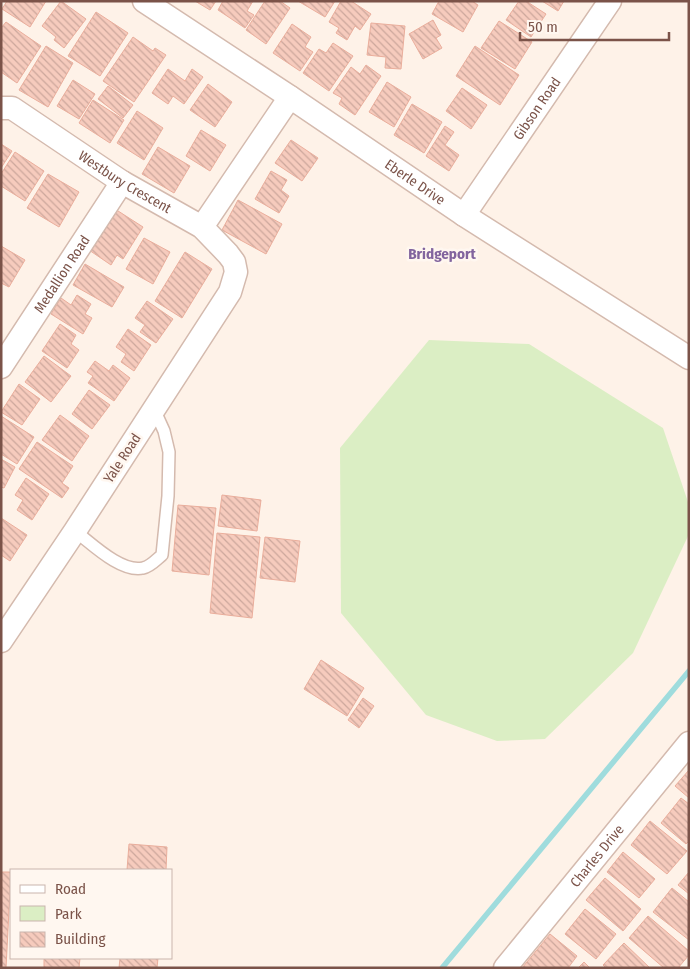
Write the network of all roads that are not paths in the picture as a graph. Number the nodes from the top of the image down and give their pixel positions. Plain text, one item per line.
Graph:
1 (144, 1) edge
2 (610, 1) edge
3 (290, 97) junction
4 (1, 108) edge
5 (122, 182) junction
6 (464, 215) junction
7 (202, 227) junction
8 (236, 272) joint
9 (689, 358) edge
10 (1, 367) edge
11 (154, 409) junction
12 (75, 531) junction
13 (1, 640) edge
14 (689, 743) edge
15 (505, 968) edge

1 - 3 street, Eberle Drive
2 - 6 street, Gibson Road
3 - 6 street, Eberle Drive
3 - 7 street
4 - 5 street, Westbury Crescent
5 - 7 street, Westbury Crescent
5 - 10 street, Medallion Road
6 - 9 street, Eberle Drive
7 - 8 street, Westbury Crescent
8 - 11 street, Yale Road
11 - 12 street, Yale Road
11 - 12 lane
12 - 13 street, Yale Road
14 - 15 street, Charles Drive

